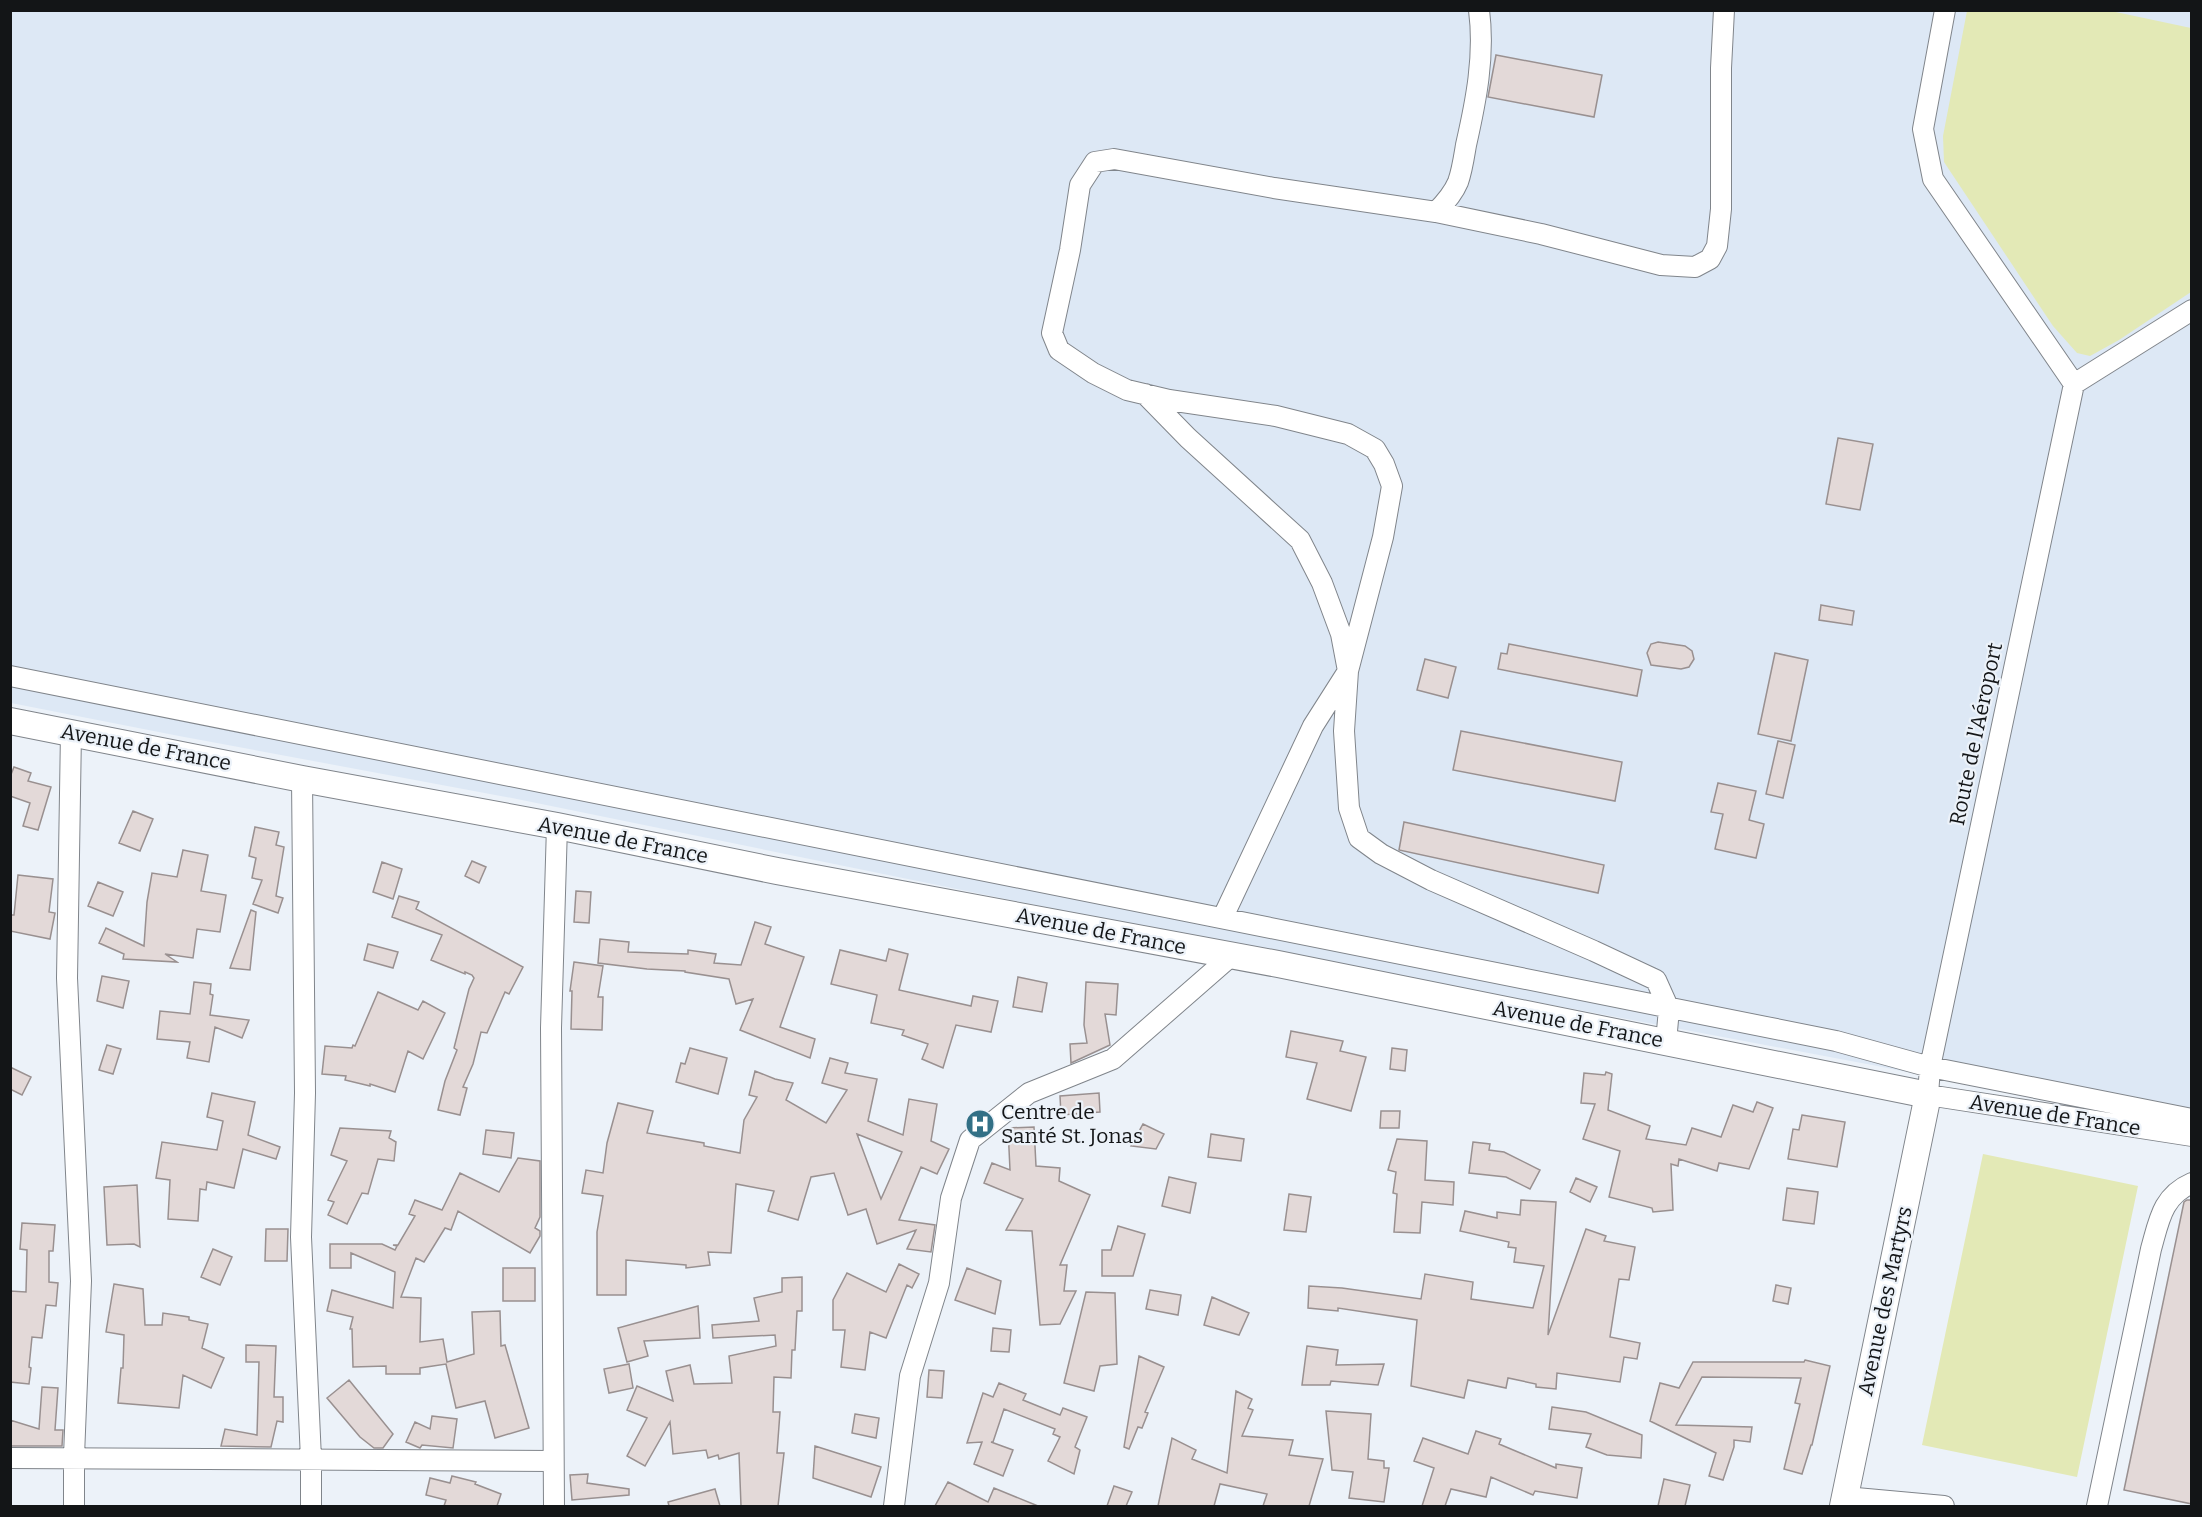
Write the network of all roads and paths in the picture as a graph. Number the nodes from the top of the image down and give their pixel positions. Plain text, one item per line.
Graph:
1 (1479, 10) edge
2 (1724, 10) edge
3 (1945, 10) edge
4 (1436, 212) junction
5 (2192, 310) edge
6 (2074, 384) junction
7 (1145, 394) junction
8 (1348, 671) junction
9 (10, 676) edge
10 (10, 721) edge
11 (70, 732) junction
12 (302, 779) junction
13 (557, 826) junction
14 (1222, 917) junction
15 (1231, 956) junction
16 (1669, 1009) junction
17 (1666, 1042) junction
18 (1930, 1067) junction
19 (1928, 1095) junction
20 (2192, 1119) edge
21 (2192, 1136) edge
22 (2192, 1183) edge
23 (74, 1456) junction
24 (10, 1458) edge
25 (311, 1459) junction
26 (553, 1461) junction
27 (1844, 1502) edge
28 (74, 1506) edge
29 (311, 1506) edge
30 (554, 1506) edge
31 (894, 1506) edge
32 (1944, 1506) edge
33 (2097, 1506) edge

1 - 4 street
2 - 4 street
3 - 6 street
4 - 7 street
5 - 6 street
6 - 18 street, Route de l'Aéroport
7 - 8 street
7 - 8 street
8 - 14 street
8 - 16 street
9 - 14 street
10 - 11 main road, Avenue de France
11 - 12 main road, Avenue de France
11 - 23 street
12 - 13 main road, Avenue de France
12 - 25 street
13 - 15 main road, Avenue de France
13 - 26 street
14 - 16 street
15 - 17 main road, Avenue de France
15 - 31 street
16 - 17 street
16 - 18 street
17 - 19 main road, Avenue de France
18 - 19 street, Route de l'Aéroport
18 - 20 street
19 - 21 street, Avenue de France
19 - 27 main road, Avenue des Martyrs
22 - 33 street
23 - 24 street
23 - 25 street
23 - 28 street
25 - 26 street
25 - 29 street
26 - 30 street
27 - 32 street

